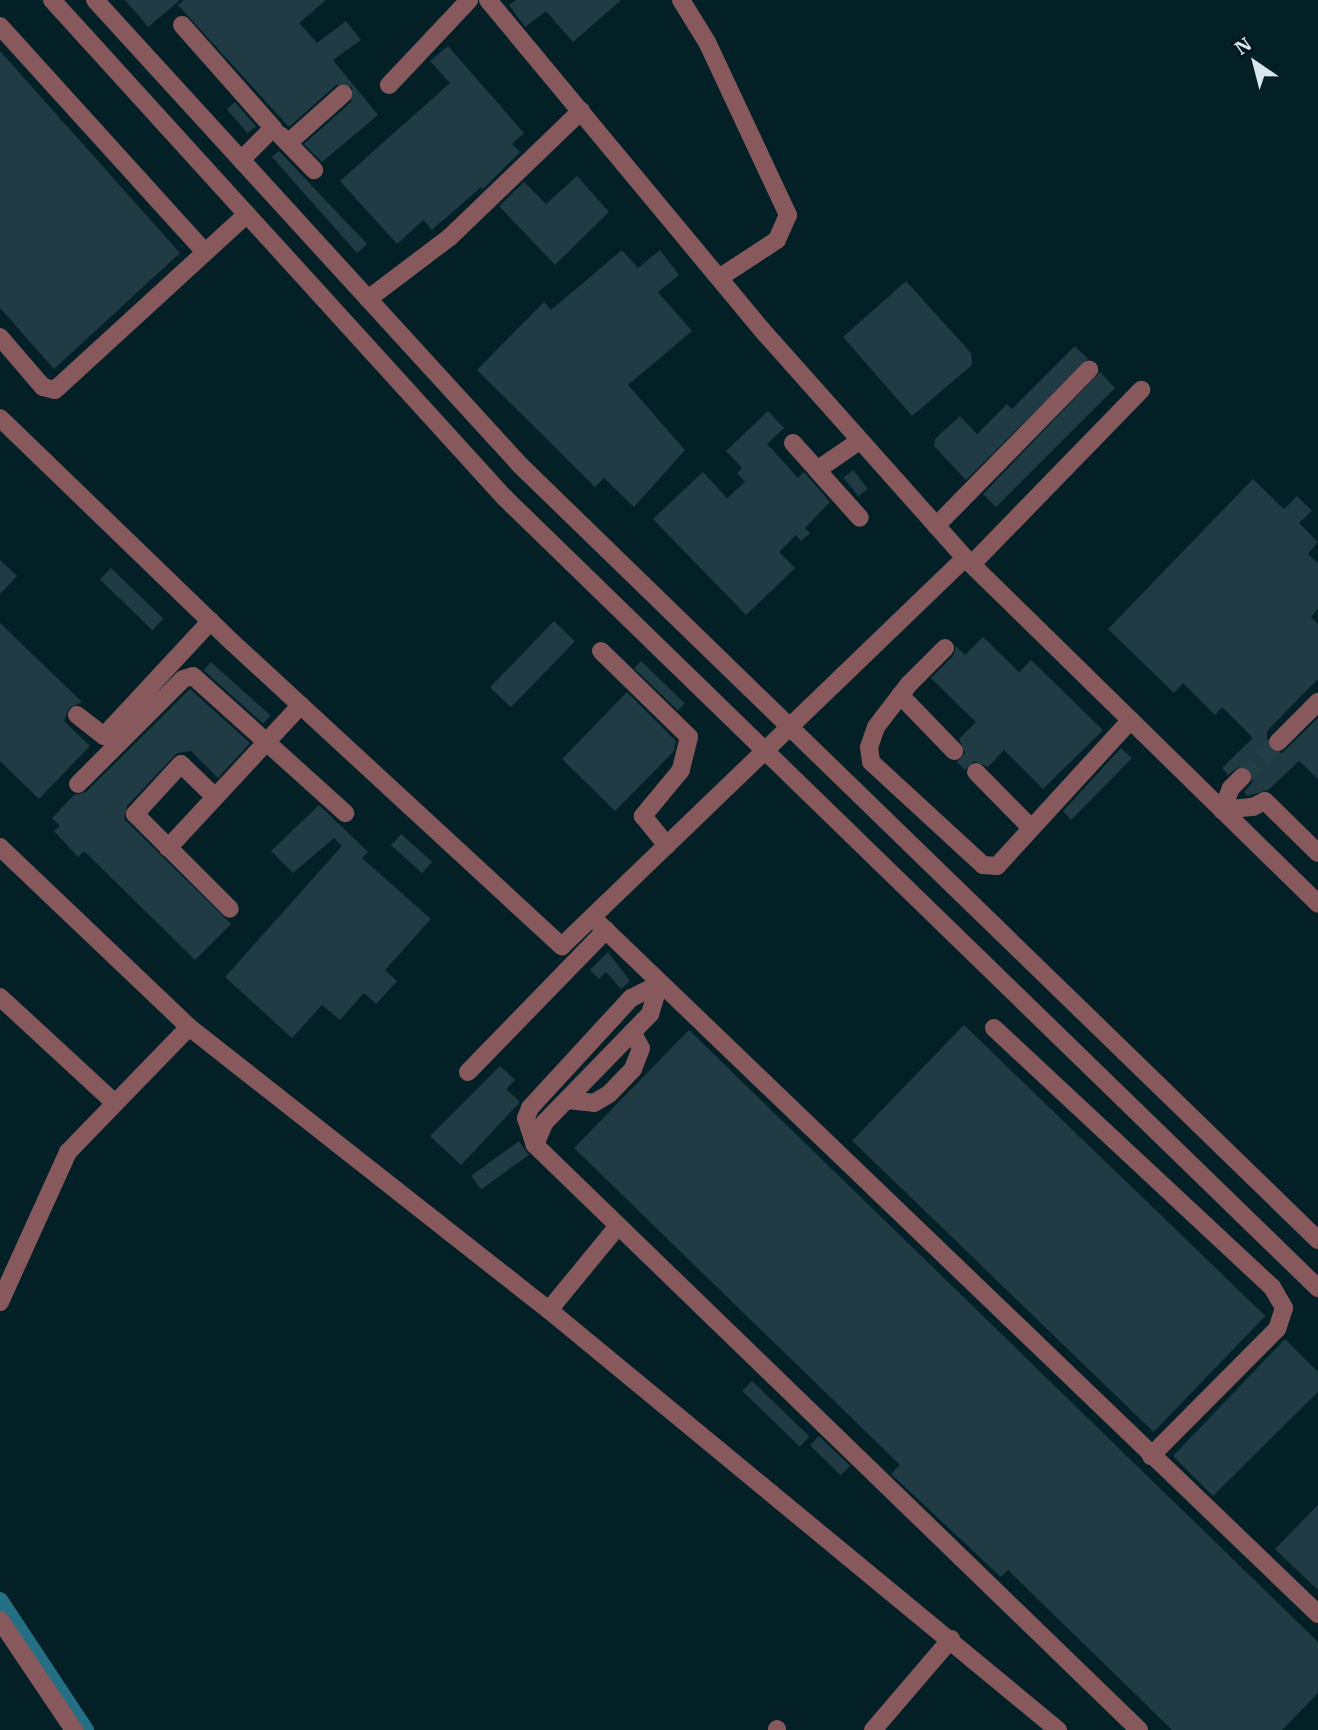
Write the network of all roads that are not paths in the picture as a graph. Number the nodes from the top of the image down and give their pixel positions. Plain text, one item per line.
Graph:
1 (52, 0) edge
2 (95, 0) edge
3 (468, 0) edge
4 (488, 0) edge
5 (681, 0) edge
6 (0, 26) edge
7 (182, 26) dead end
8 (389, 85) dead end
9 (343, 94) dead end
10 (582, 111) junction
11 (273, 128) junction
12 (288, 143) junction
13 (241, 160) junction
14 (314, 170) dead end
15 (256, 176) junction
16 (232, 198) junction
17 (247, 214) junction
18 (205, 252) junction
19 (719, 278) junction
20 (368, 299) junction
21 (0, 337) edge
22 (1089, 370) dead end
23 (1141, 390) dead end
24 (4, 430) edge
25 (859, 441) junction
26 (793, 443) dead end
27 (817, 470) junction
28 (860, 518) dead end
29 (936, 526) junction
30 (968, 561) junction
31 (211, 621) junction
32 (944, 648) dead end
33 (601, 651) dead end
34 (900, 695) junction
35 (1318, 702) edge
36 (301, 705) junction
37 (77, 715) dead end
38 (1130, 720) junction
39 (789, 727) junction
40 (1279, 742) tunnel mouth
41 (265, 744) junction
42 (768, 750) junction
43 (954, 751) dead end
44 (976, 772) dead end
45 (1242, 777) tunnel mouth
46 (78, 785) dead end
47 (215, 797) junction
48 (1222, 810) junction
49 (345, 813) dead end
50 (1031, 828) junction
51 (667, 846) junction
52 (0, 847) edge
53 (168, 848) junction
54 (1318, 853) edge
55 (1318, 904) edge
56 (230, 909) dead end
57 (600, 924) junction
58 (659, 984) junction
59 (0, 997) edge
60 (611, 1020) junction
61 (189, 1027) junction
62 (994, 1028) dead end
63 (630, 1034) junction
64 (468, 1072) dead end
65 (557, 1079) junction
66 (570, 1096) junction
67 (115, 1103) junction
68 (535, 1145) junction
69 (618, 1226) junction
70 (1318, 1240) edge
71 (1318, 1287) edge
72 (0, 1302) edge
73 (552, 1306) junction
74 (1151, 1456) junction
75 (1318, 1614) edge
76 (0, 1620) edge
77 (951, 1639) junction
78 (74, 1730) edge
79 (873, 1730) edge
80 (1058, 1730) edge
81 (1139, 1730) edge

1 - 16 street
2 - 13 street
3 - 8 street
4 - 10 street
5 - 19 street
6 - 18 street
7 - 11 street
9 - 12 street
10 - 19 street
10 - 20 street
11 - 12 street
11 - 13 street
12 - 14 street
13 - 15 street
15 - 16 street
15 - 20 street
16 - 17 street
17 - 18 street
17 - 42 street
18 - 21 street
19 - 25 street
20 - 39 street
22 - 29 street
23 - 30 street
24 - 31 street
25 - 27 street
25 - 29 street
26 - 27 street
27 - 28 street
29 - 30 street
30 - 38 street
30 - 39 street
31 - 36 street
31 - 37 street
32 - 34 street
33 - 51 street
34 - 43 street
34 - 50 street
35 - 40 street
36 - 41 street
36 - 57 street
38 - 48 street
38 - 50 street
39 - 42 street
39 - 70 street
41 - 46 street
41 - 47 street
41 - 49 street
42 - 51 street
42 - 71 street
44 - 50 street
45 - 48 street
47 - 53 street
47 - 53 street
48 - 54 street
48 - 55 street
51 - 57 street
52 - 61 street
53 - 56 street
57 - 58 street
57 - 64 street
58 - 60 street
58 - 63 street
58 - 74 street
59 - 67 street
60 - 63 street
60 - 65 street
61 - 67 street
61 - 73 street
62 - 74 street
63 - 66 street
63 - 66 street
65 - 66 street
65 - 68 street
66 - 68 street
67 - 72 street
68 - 69 street
69 - 73 street
69 - 81 street
73 - 77 street
74 - 75 street
76 - 78 street
77 - 79 street
77 - 80 street

